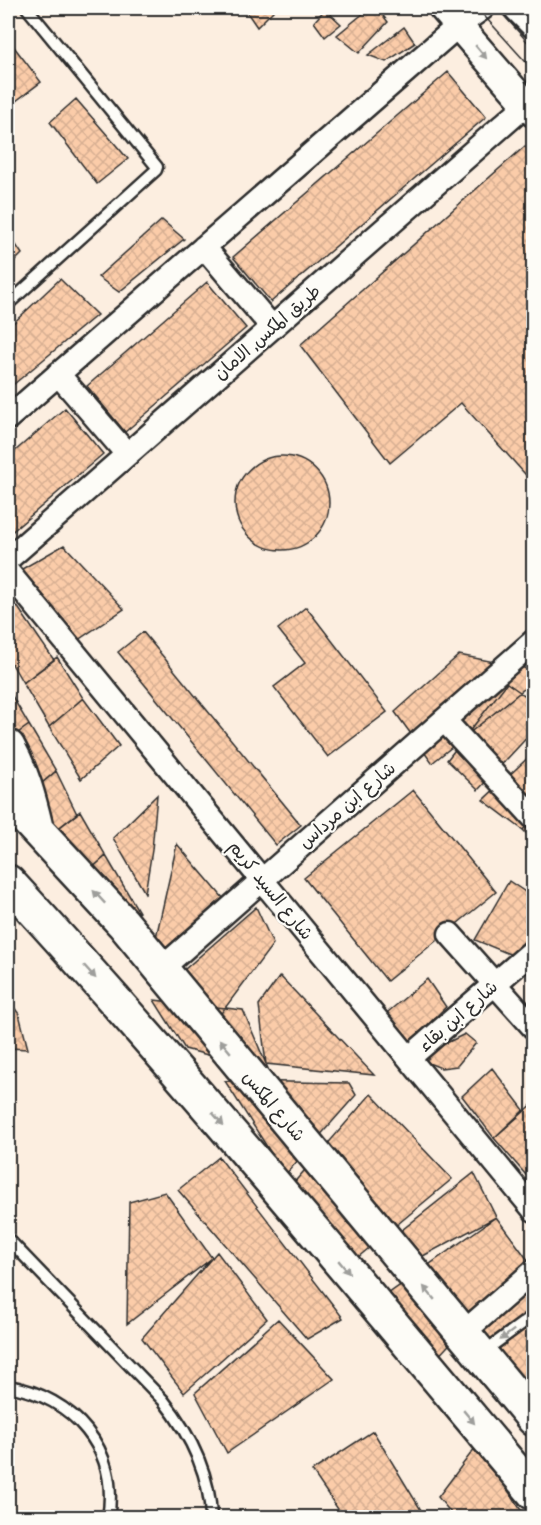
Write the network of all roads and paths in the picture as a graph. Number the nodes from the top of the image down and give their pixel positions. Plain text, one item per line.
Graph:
1 (27, 8) edge
2 (483, 8) edge
3 (518, 8) edge
4 (451, 16) edge
5 (534, 24) edge
6 (531, 105) edge
7 (204, 247) junction
8 (8, 304) edge
9 (272, 327) junction
10 (58, 374) junction
11 (8, 418) edge
12 (127, 454) junction
13 (8, 559) edge
14 (8, 572) edge
15 (534, 641) edge
16 (444, 720) junction
17 (8, 747) edge
18 (8, 799) edge
19 (534, 818) edge
20 (37, 831) junction
21 (262, 879) junction
22 (8, 882) edge
23 (450, 934) dead end
24 (534, 950) edge
25 (161, 969) junction
26 (494, 984) junction
27 (534, 1028) edge
28 (409, 1058) junction
29 (534, 1210) edge
30 (8, 1239) edge
31 (534, 1271) edge
32 (534, 1318) edge
33 (472, 1344) junction
34 (8, 1386) edge
35 (532, 1415) edge
36 (534, 1493) edge
37 (108, 1518) edge
38 (211, 1518) edge

1 - 8 lane
2 - 4 street
3 - 5 street
4 -> 6 street
4 - 7 street
6 - 9 street, طريق المكس, الامان
7 - 9 street
7 - 10 street
9 - 12 street, طريق المكس, الامان
10 - 11 street
10 - 12 street
12 - 13 street, طريق المكس, الامان
14 - 21 street, شارع السيد كريم
15 - 16 street, شارع ابن مرداس
16 - 19 street
16 - 21 street, شارع ابن مرداس
17 - 20 main road
18 - 20 main road, شارع المكس
25 -> 20 main road, شارع المكس
21 - 25 street, شارع ابن مرداس
21 - 28 street, شارع السيد كريم
22 -> 36 main road
23 - 26 street
24 - 26 street, شارع ابن بقاء
33 -> 25 main road, شارع المكس
26 - 27 street
26 - 28 street, شارع ابن بقاء
28 - 29 street, شارع السيد كريم
30 - 38 lane
31 - 33 street
32 -> 33 lane
33 - 35 main road, شارع المكس
34 - 37 lane

